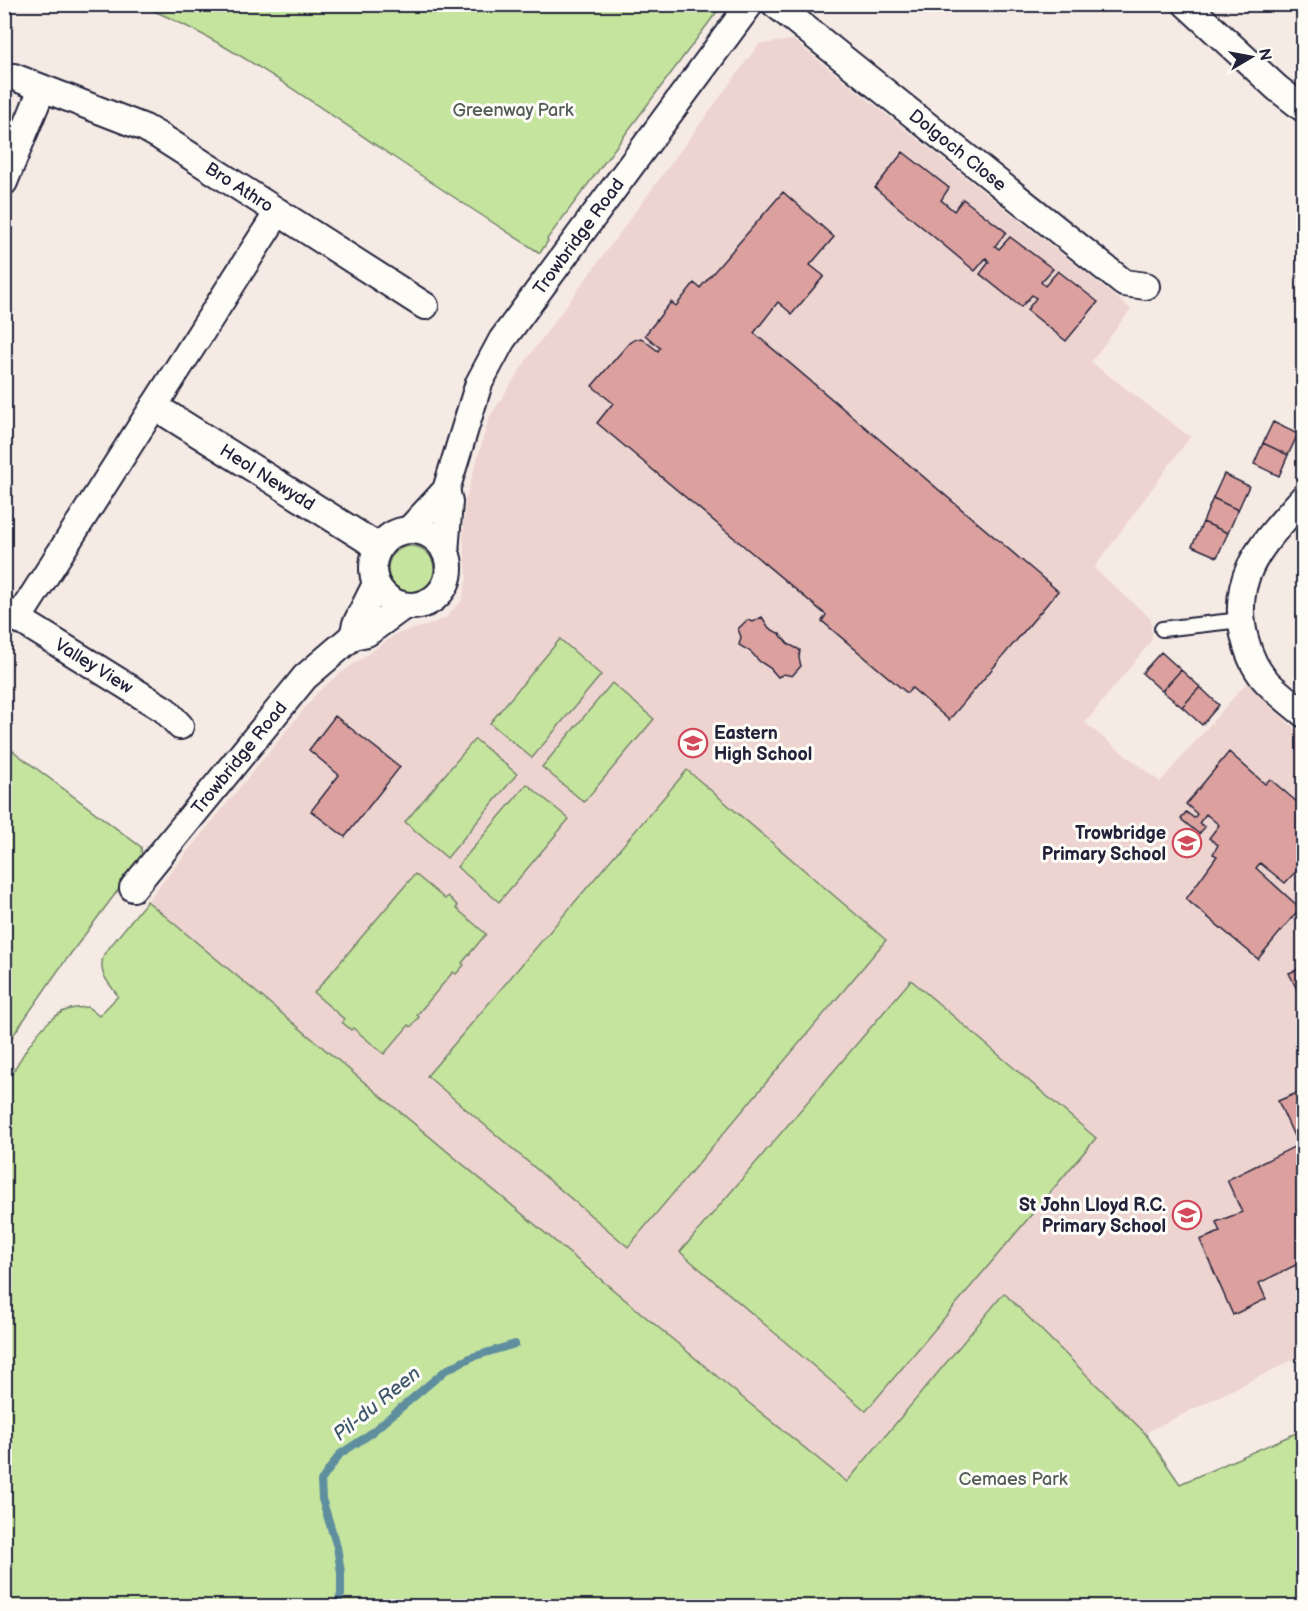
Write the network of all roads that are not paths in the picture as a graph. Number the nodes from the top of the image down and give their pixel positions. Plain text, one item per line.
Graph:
1 (750, 4) edge
2 (775, 4) edge
3 (1186, 4) edge
4 (14, 77) dead end
5 (42, 89) junction
6 (1304, 110) edge
7 (4, 182) edge
8 (278, 212) junction
9 (1146, 286) dead end
10 (425, 306) dead end
11 (154, 406) junction
12 (446, 490) junction
13 (1304, 497) edge
14 (409, 531) junction
15 (377, 551) junction
16 (444, 552) junction
17 (376, 584) junction
18 (404, 606) junction
19 (11, 614) edge
20 (1241, 620) junction
21 (1162, 629) dead end
22 (353, 636) junction
23 (1304, 714) edge
24 (180, 726) dead end
25 (133, 888) dead end

1 - 12 street, Trowbridge Road
2 - 9 street, Dolgoch Close
3 - 6 street
4 - 5 street, Bro Athro
5 - 7 street
5 - 8 street, Bro Athro
8 - 10 street, Bro Athro
8 - 11 street
11 - 15 street, Heol Newydd
11 - 19 street
12 - 14 street, Trowbridge Road
12 - 16 street, Trowbridge Road
13 - 20 street
14 - 15 street, Trowbridge Road
14 - 16 street
15 - 17 street, Trowbridge Road
16 - 18 street, Trowbridge Road
17 - 18 street
17 - 22 street, Trowbridge Road
18 - 22 street, Trowbridge Road
19 - 24 street, Valley View
20 - 21 lane
20 - 23 street
22 - 25 street, Trowbridge Road

